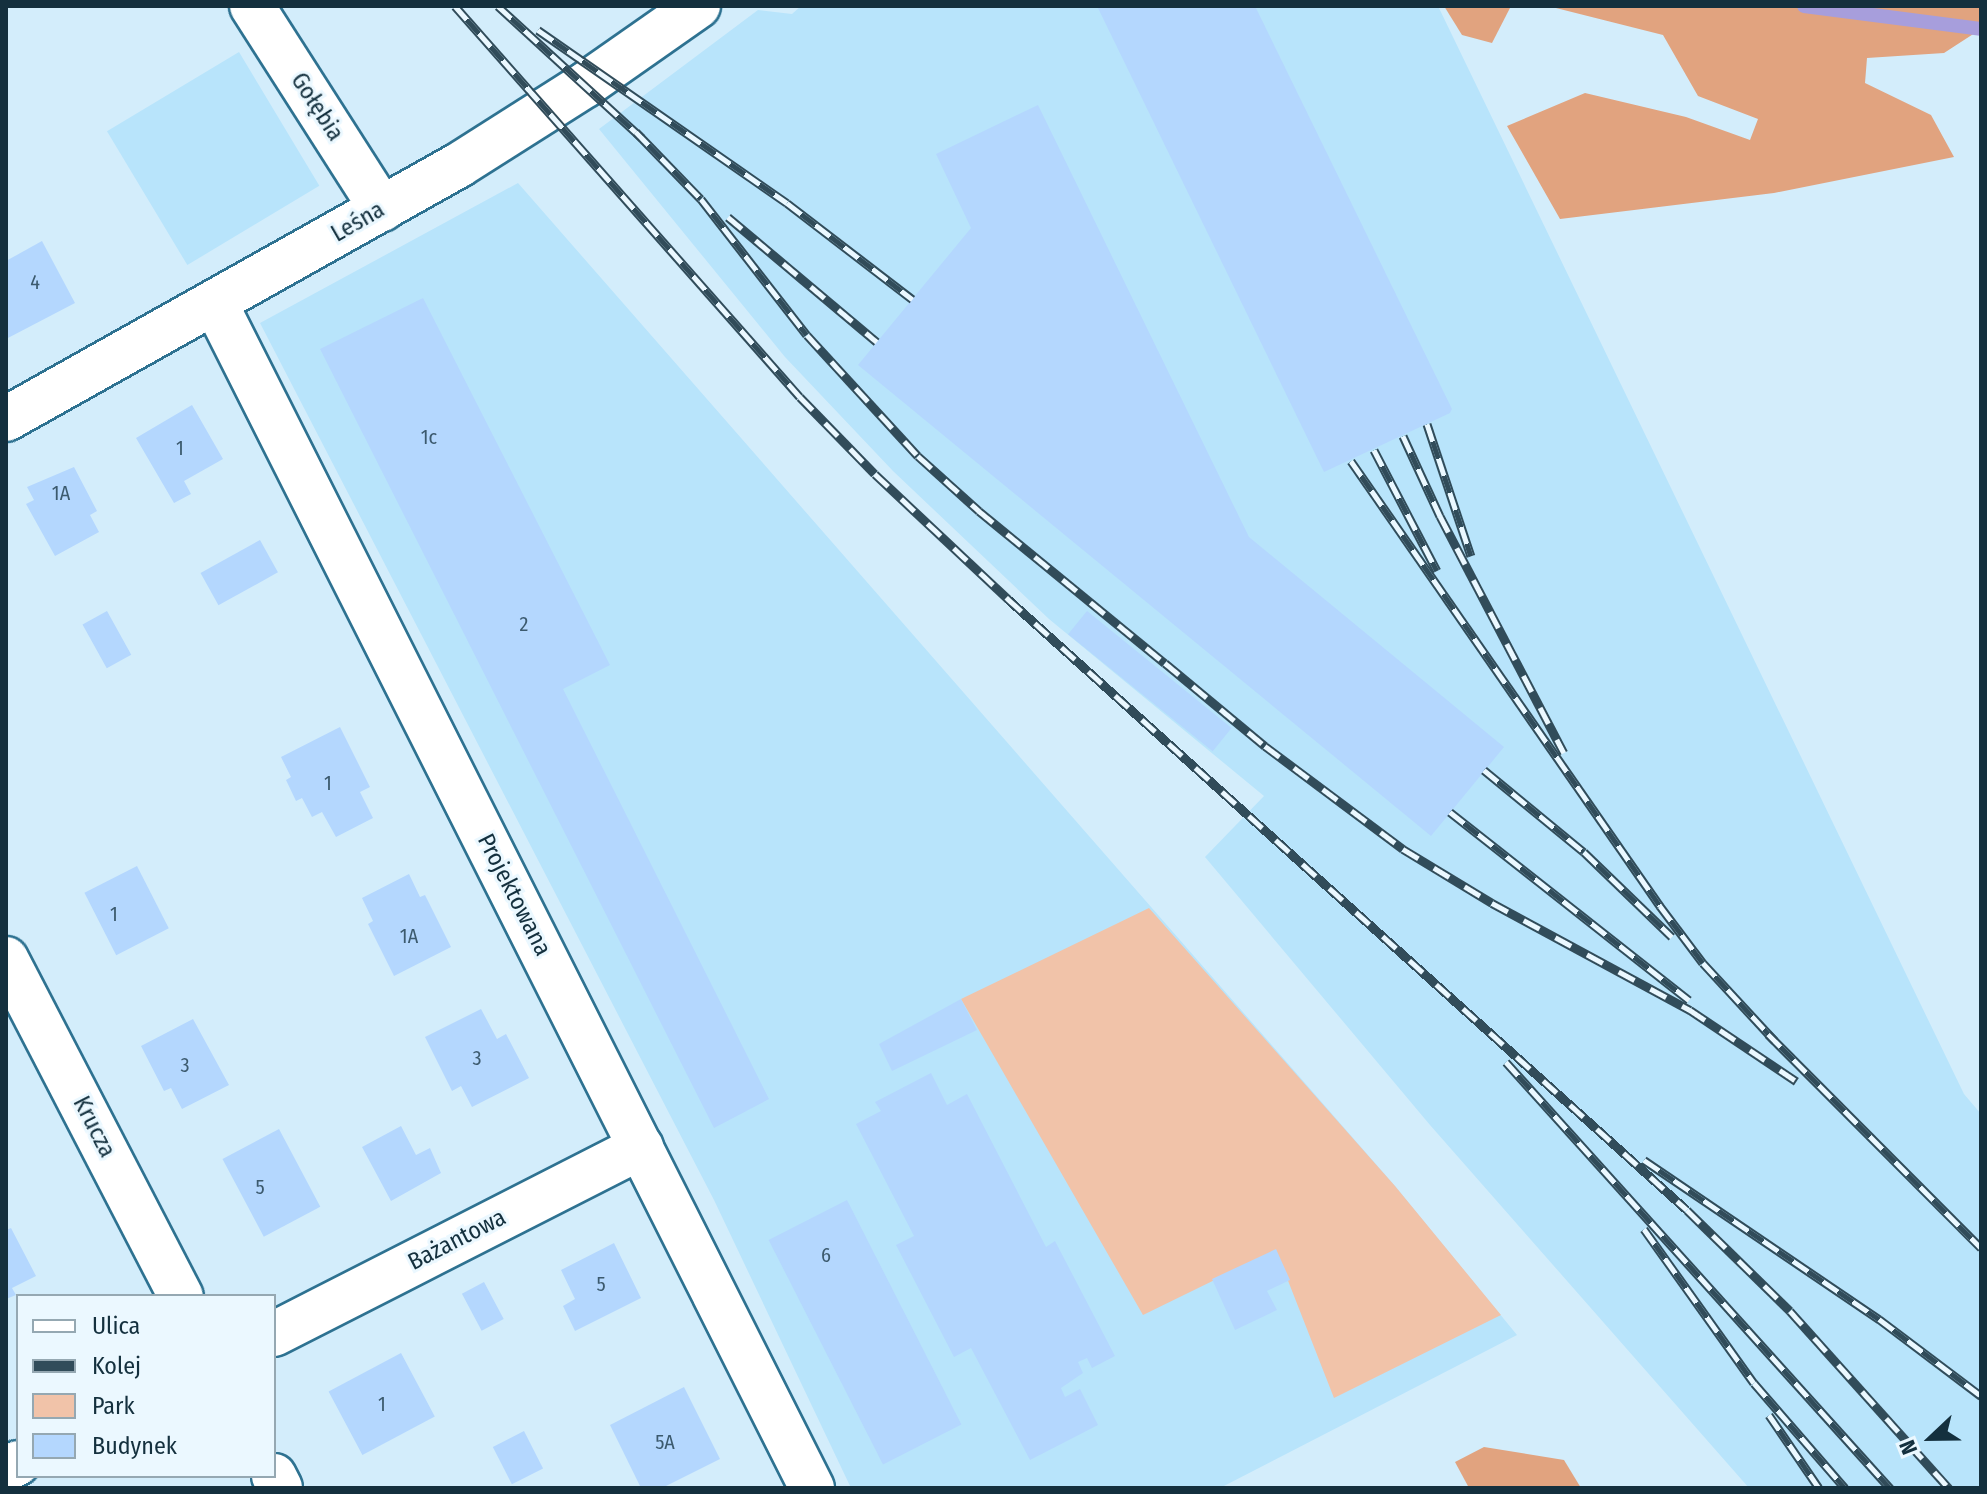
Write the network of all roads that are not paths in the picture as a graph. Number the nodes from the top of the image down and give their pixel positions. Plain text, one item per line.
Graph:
1 (252, 6) edge
2 (698, 6) edge
3 (382, 209) junction
4 (215, 303) junction
5 (6, 419) edge
6 (6, 959) edge
7 (641, 1147) junction
8 (180, 1294) edge
9 (276, 1333) edge
10 (812, 1488) edge

1 - 3 street, Gołębia
2 - 3 street, Leśna
3 - 4 street, Leśna
4 - 5 street, Leśna
4 - 7 street, Projektowana
6 - 8 street, Krucza
7 - 9 street, Bażantowa
7 - 10 street, Projektowana

